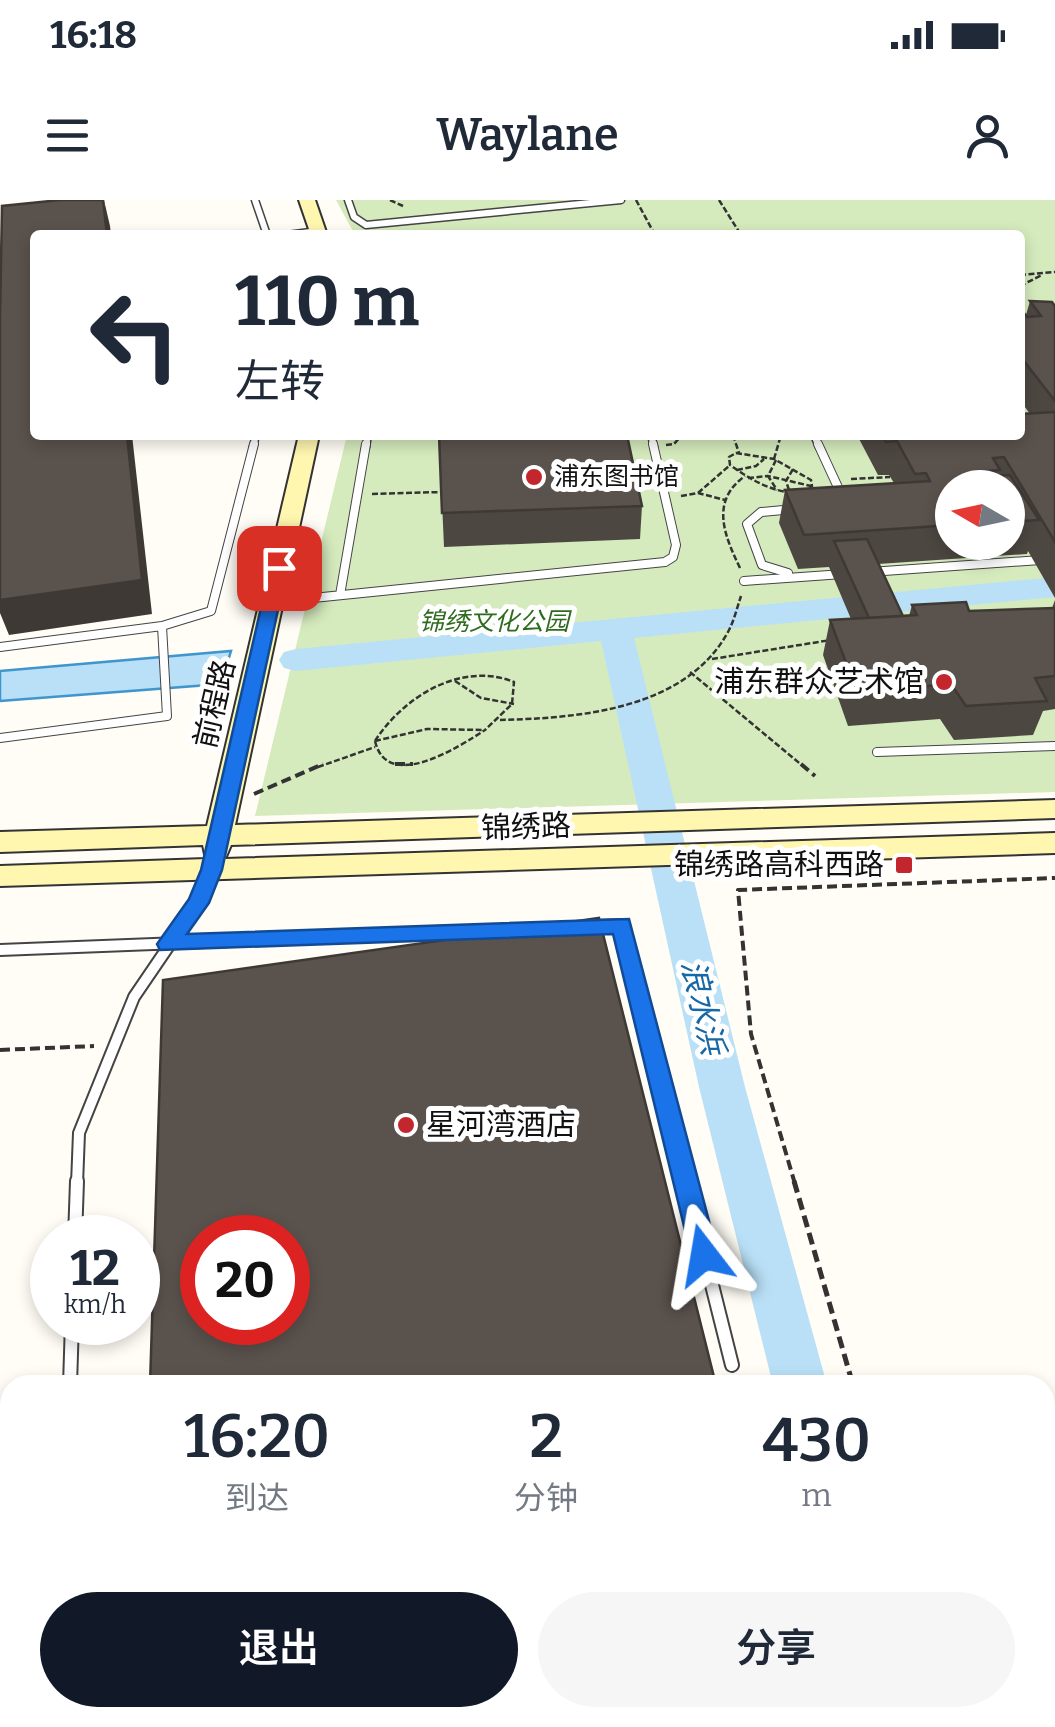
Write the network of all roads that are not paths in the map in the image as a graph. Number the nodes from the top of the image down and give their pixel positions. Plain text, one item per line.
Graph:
1 (255, 200) edge
2 (307, 200) edge
3 (348, 200) edge
4 (621, 200) edge
5 (265, 230) edge
6 (317, 230) edge
7 (255, 440) edge
8 (308, 440) edge
9 (367, 440) edge
10 (651, 440) edge
11 (816, 440) edge
12 (838, 505) edge
13 (807, 508) edge
14 (1055, 559) edge
15 (865, 572) edge
16 (846, 574) edge
17 (808, 576) junction
18 (744, 581) road end
19 (340, 596) junction
20 (271, 602) junction
21 (162, 626) junction
22 (0, 647) edge
23 (0, 738) edge
24 (1055, 746) edge
25 (878, 752) dead end
26 (1055, 810) edge
27 (219, 836) junction
28 (0, 842) edge
29 (1055, 843) edge
30 (212, 870) junction
31 (0, 876) edge
32 (582, 927) edge
33 (543, 928) edge
34 (168, 944) junction
35 (0, 950) edge
36 (76, 1215) edge
37 (71, 1345) edge
38 (732, 1365) dead end
39 (70, 1375) edge

1 - 5 lane
2 - 6 main road
3 - 4 lane
7 - 21 lane
8 - 20 main road, 前程路
9 - 19 lane
10 - 19 lane
11 - 12 lane
13 - 17 lane
14 - 15 lane
16 - 17 lane
17 - 18 lane
19 - 20 lane
20 - 27 main road, 前程路
21 - 22 lane
21 - 23 lane
24 - 25 lane
26 - 27 main road, 锦绣路
27 - 28 main road, 锦绣路
27 - 30 main road, 前程路
29 - 30 main road, 锦绣路
30 - 31 main road, 锦绣路
30 - 34 lane
32 - 38 lane
33 - 34 lane
34 - 35 lane
34 - 36 lane
37 - 39 lane

